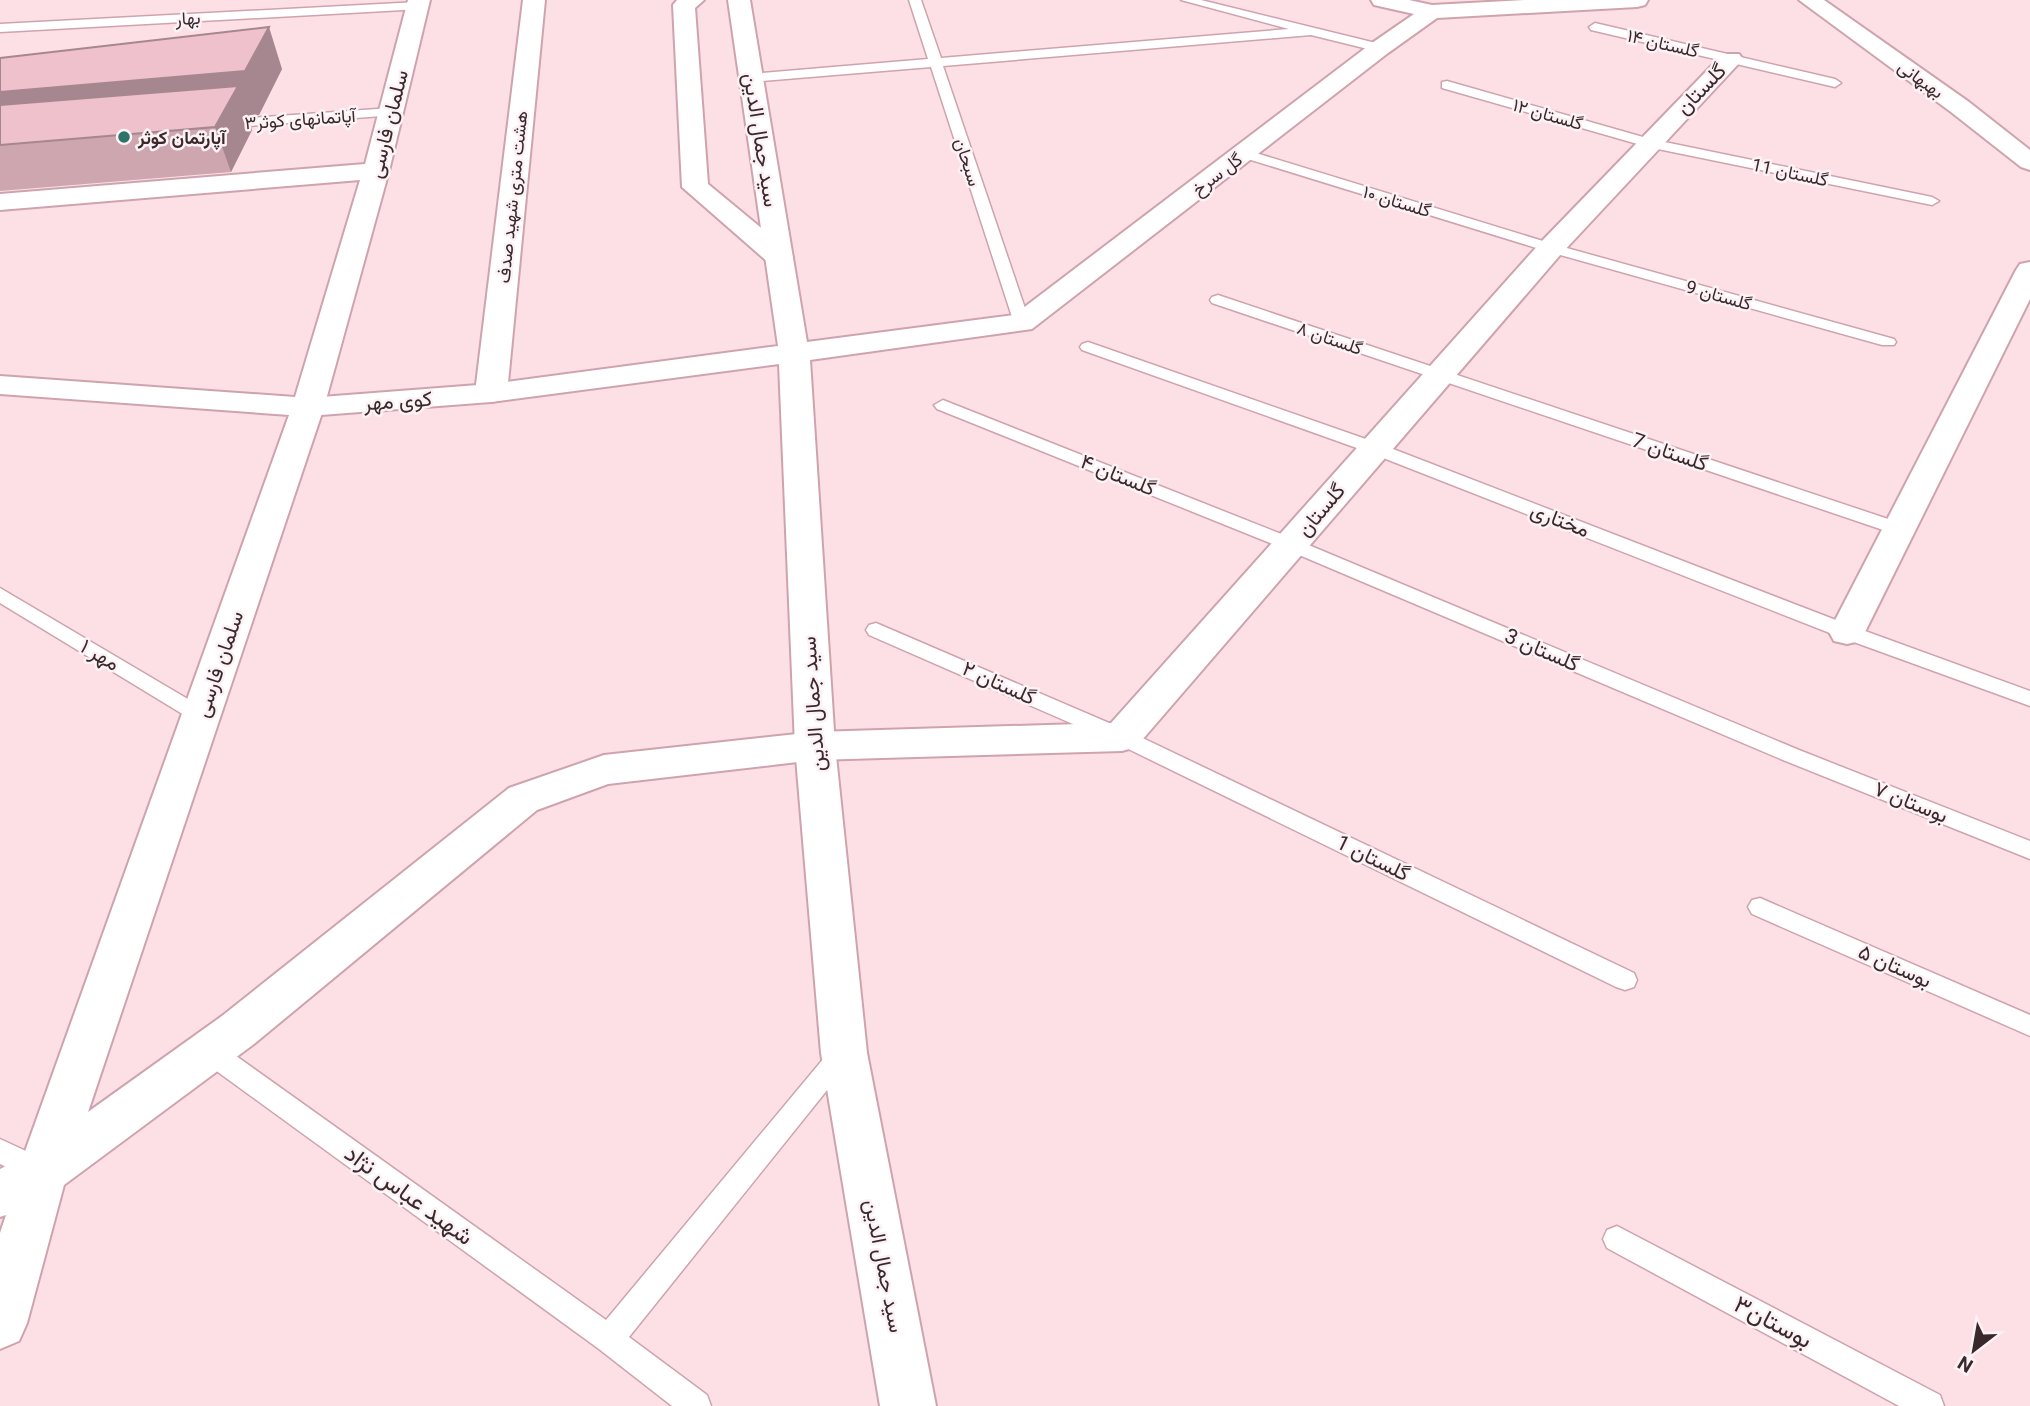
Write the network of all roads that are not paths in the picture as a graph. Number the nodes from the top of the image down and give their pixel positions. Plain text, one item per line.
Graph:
1 (534, 0) edge
2 (693, 0) edge
3 (739, 0) edge
4 (915, 0) edge
5 (1187, 0) edge
6 (1382, 0) edge
7 (1637, 0) edge
8 (1810, 0) edge
9 (419, 3) edge
10 (1432, 12) junction
11 (1595, 27) dead end
12 (0, 28) edge
13 (1311, 31) junction
14 (1380, 48) junction
15 (1731, 59) junction
16 (936, 63) junction
17 (751, 78) junction
18 (1835, 83) dead end
19 (1447, 85) dead end
20 (391, 112) junction
21 (210, 125) edge
22 (1648, 143) junction
23 (1243, 153) junction
24 (2030, 162) edge
25 (376, 171) junction
26 (1932, 201) dead end
27 (0, 202) edge
28 (1551, 248) junction
29 (779, 257) junction
30 (2030, 270) edge
31 (1218, 300) dead end
32 (1022, 323) junction
33 (1888, 342) dead end
34 (1088, 347) dead end
35 (794, 352) junction
36 (1441, 375) junction
37 (0, 385) edge
38 (491, 393) junction
39 (943, 405) dead end
40 (308, 407) junction
41 (1374, 448) junction
42 (1899, 529) junction
43 (1292, 545) junction
44 (0, 594) edge
45 (876, 630) dead end
46 (1847, 632) junction
47 (2030, 699) edge
48 (201, 716) junction
49 (1122, 737) junction
50 (814, 746) junction
51 (1791, 755) joint
52 (2030, 850) edge
53 (1760, 907) dead end
54 (1625, 980) dead end
55 (2030, 1026) edge
56 (209, 1051) junction
57 (844, 1053) junction
58 (21, 1162) edge
59 (0, 1194) edge
60 (1617, 1239) dead end
61 (0, 1323) edge
62 (609, 1339) junction
63 (696, 1406) edge
64 (908, 1406) edge
65 (1929, 1406) edge

1 - 38 street, هشت متری شهید صدف
2 - 29 street
3 - 17 street, سید جمال الدین
4 - 16 lane, سبحان
5 - 13 lane
6 - 10 street
7 - 10 street
8 - 24 street, بهبهانی
9 - 12 lane, بهار
9 - 20 street, سلمان فارسی
10 - 14 street, گل سرخ
11 - 15 lane, گلستان ۱۴
13 - 14 lane
13 - 16 lane
14 - 23 street, گل سرخ
15 - 18 lane, گلستان ۱۴
15 - 22 street, گلستان
16 - 17 lane
16 - 32 lane, سبحان
17 - 29 street, سید جمال الدین
19 - 22 lane, گلستان ۱۲
20 - 21 lane, آپاتمانهای کوثر۳
20 - 25 street, سلمان فارسی
22 - 26 lane, گلستان 11
22 - 28 street, گلستان
23 - 28 lane, گلستان ۱۰
23 - 32 street, گل سرخ
25 - 27 street
25 - 40 street, سلمان فارسی
28 - 33 lane, گلستان 9
28 - 36 street, گلستان
29 - 35 street, سید جمال الدین
30 - 42 street
31 - 36 lane, گلستان ۸
32 - 35 street
34 - 41 lane, مختاری
35 - 38 street, کوی مهر
35 - 50 street, سید جمال الدین
36 - 41 street, گلستان
36 - 42 lane, گلستان 7
37 - 40 street, کوی مهر
38 - 40 street, کوی مهر
39 - 43 lane, گلستان ۴
40 - 48 street, سلمان فارسی
41 - 43 street, گلستان
41 - 46 lane, مختاری
42 - 46 street
43 - 49 street, گلستان
43 - 51 lane, گلستان 3
44 - 48 lane, مهر ۱
45 - 49 lane, گلستان ۲
46 - 47 lane, مختاری
48 - 58 street, سلمان فارسی
49 - 50 street
49 - 54 lane, گلستان 1
50 - 56 street
50 - 57 street, سید جمال الدین
51 - 52 lane, بوستان ۷
53 - 55 lane, بوستان ۵
56 - 58 street
56 - 62 lane, شهید عباس نژاد
57 - 62 lane
57 - 64 street, سید جمال الدین
58 - 59 street
58 - 61 street, سلمان فارسی
60 - 65 lane, بوستان۳
62 - 63 lane, شهید عباس نژاد

